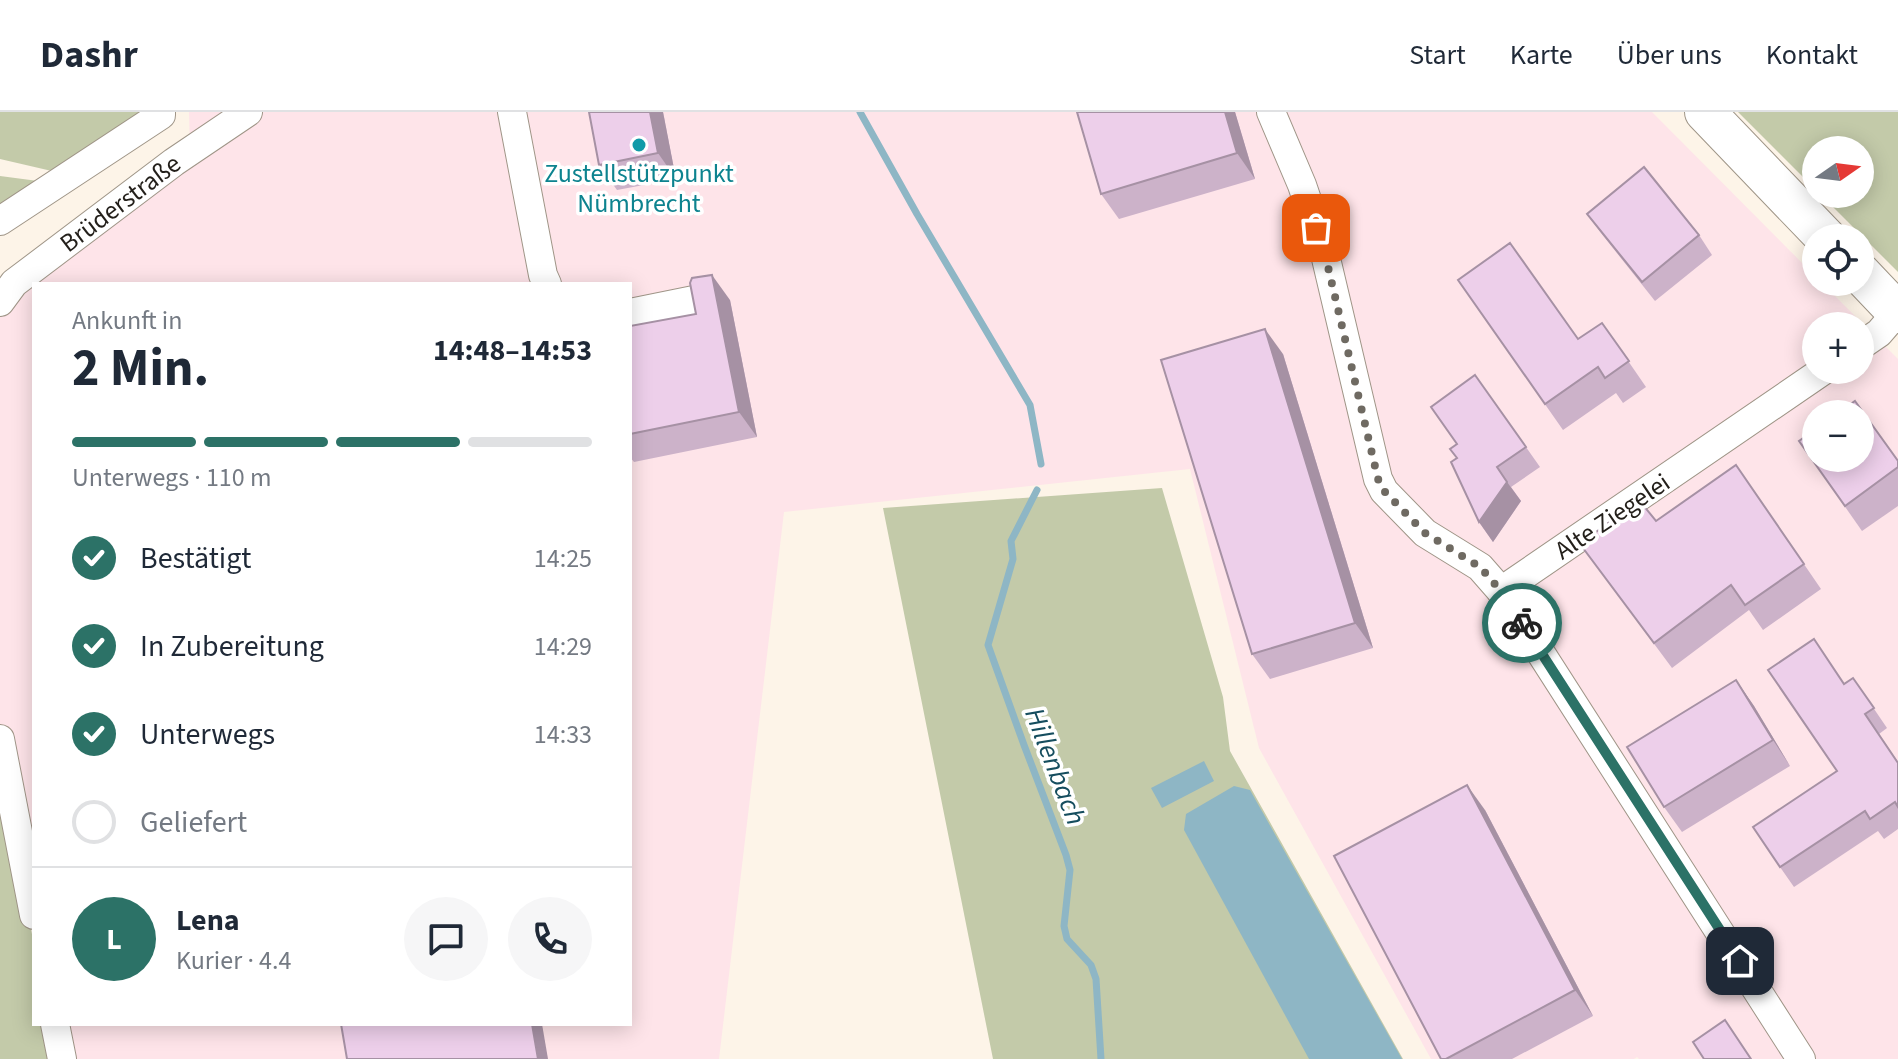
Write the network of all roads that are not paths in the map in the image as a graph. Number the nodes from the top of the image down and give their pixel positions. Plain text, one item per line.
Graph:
1 (161, 112) edge
2 (248, 112) edge
3 (512, 112) edge
4 (1271, 112) edge
5 (1705, 112) edge
6 (0, 221) edge
7 (1813, 224) edge
8 (546, 282) edge
9 (1874, 287) edge
10 (694, 300) edge
11 (0, 302) edge
12 (1898, 312) edge
13 (632, 313) edge
14 (1874, 336) edge
15 (1804, 384) edge
16 (1501, 591) junction
17 (0, 739) edge
18 (32, 905) edge
19 (55, 1026) edge
20 (62, 1059) edge
21 (1801, 1059) edge

1 - 6 street
2 - 11 street, Brüderstraße
3 - 8 street
4 - 16 street
5 - 7 main road
9 - 12 main road
10 - 13 street
12 - 14 street
15 - 16 street, Alte Ziegelei
16 - 21 street
17 - 18 street
19 - 20 street

